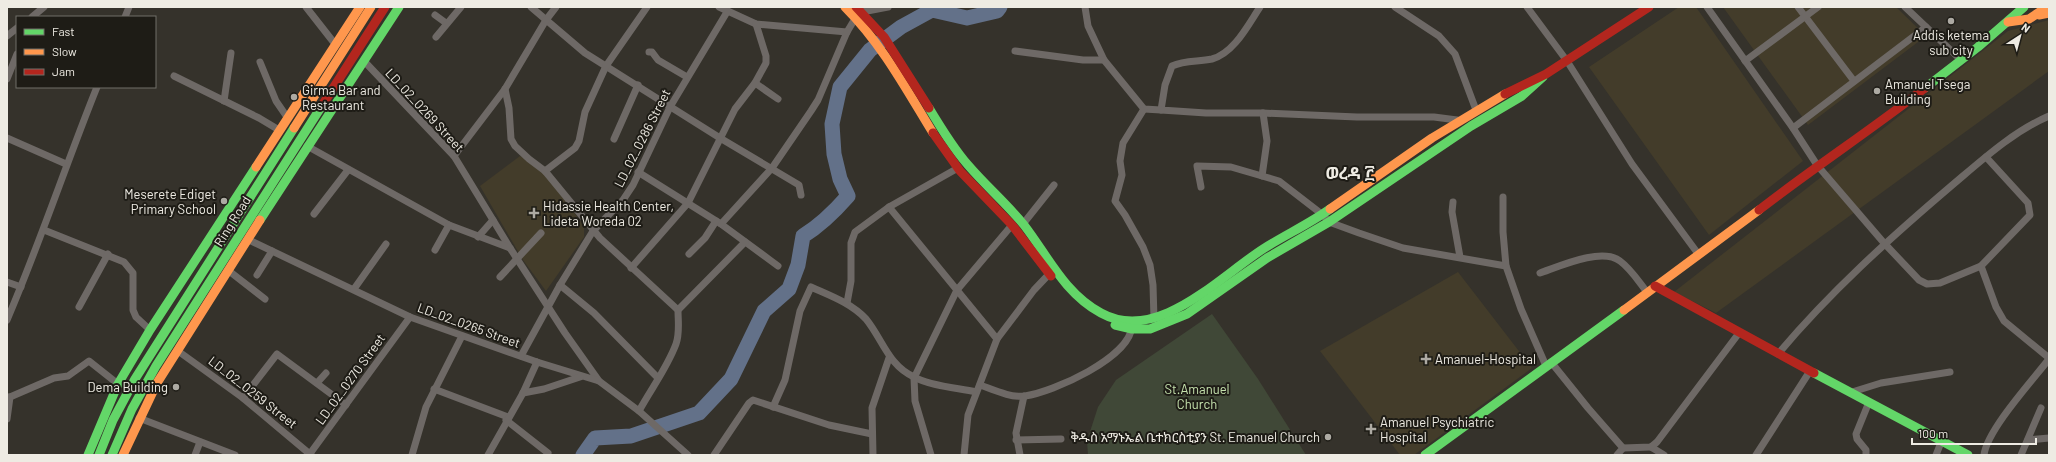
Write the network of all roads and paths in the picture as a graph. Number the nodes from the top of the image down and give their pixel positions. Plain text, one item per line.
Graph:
1 (44, 7) edge
2 (306, 7) edge
3 (360, 7) edge
4 (371, 7) edge
5 (385, 7) edge
6 (399, 7) edge
7 (462, 7) edge
8 (531, 7) edge
9 (556, 7) edge
10 (647, 7) edge
11 (719, 7) edge
12 (845, 7) edge
13 (888, 7) edge
14 (1085, 7) edge
15 (1260, 7) edge
16 (1395, 7) edge
17 (1527, 7) edge
18 (1649, 7) edge
19 (1658, 7) edge
20 (1707, 7) edge
21 (1798, 7) edge
22 (1818, 7) edge
23 (1905, 7) edge
24 (2024, 7) edge
25 (2047, 7) edge
26 (727, 12) junction
27 (858, 12) edge
28 (2049, 13) edge
29 (435, 15) dead end
30 (2039, 15) junction
31 (33, 16) edge
32 (1806, 16) junction
33 (546, 20) junction
34 (2008, 22) junction
35 (446, 24) junction
36 (756, 24) junction
37 (1926, 27) junction
38 (16, 29) edge
39 (873, 31) junction
40 (847, 32) junction
41 (7, 36) edge
42 (436, 37) dead end
43 (335, 44) junction
44 (1015, 51) dead end
45 (649, 52) dead end
46 (231, 53) dead end
47 (16, 56) edge
48 (1104, 60) junction
49 (1961, 60) junction
50 (364, 61) junction
51 (1745, 61) junction
52 (260, 62) dead end
53 (1568, 63) junction
54 (606, 66) junction
55 (1546, 74) junction
56 (174, 76) dead end
57 (687, 77) junction
58 (7, 79) edge
59 (1854, 80) junction
60 (755, 83) junction
61 (638, 85) junction
62 (97, 88) edge
63 (505, 89) junction
64 (1532, 89) junction
65 (778, 99) dead end
66 (224, 101) junction
67 (670, 107) junction
68 (1144, 110) junction
69 (1161, 110) junction
70 (1476, 110) junction
71 (1263, 113) junction
72 (2049, 116) edge
73 (287, 117) junction
74 (1457, 120) junction
75 (1793, 128) junction
76 (279, 130) junction
77 (7, 138) edge
78 (720, 138) junction
79 (614, 139) dead end
80 (307, 146) junction
81 (454, 156) junction
82 (1986, 157) junction
83 (66, 164) junction
84 (1817, 165) junction
85 (772, 168) junction
86 (958, 168) junction
87 (348, 170) junction
88 (545, 171) junction
89 (638, 172) junction
90 (1262, 176) junction
91 (1054, 185) dead end
92 (1201, 187) dead end
93 (801, 195) dead end
94 (1503, 197) dead end
95 (1453, 202) dead end
96 (688, 203) junction
97 (889, 207) junction
98 (314, 214) dead end
99 (1326, 218) junction
100 (493, 220) junction
101 (718, 223) junction
102 (450, 224) junction
103 (1023, 224) junction
104 (1012, 225) junction
105 (44, 230) junction
106 (593, 231) junction
107 (542, 233) dead end
108 (478, 237) junction
109 (248, 240) junction
110 (745, 242) junction
111 (1884, 243) junction
112 (386, 244) dead end
113 (510, 248) junction
114 (272, 250) junction
115 (435, 250) dead end
116 (108, 254) junction
117 (689, 254) dead end
118 (1699, 255) junction
119 (1460, 257) junction
120 (518, 258) junction
121 (778, 266) dead end
122 (1506, 266) junction
123 (1981, 266) junction
124 (631, 268) junction
125 (228, 271) junction
126 (1052, 272) junction
127 (1540, 273) dead end
128 (257, 275) dead end
129 (500, 277) dead end
130 (7, 282) edge
131 (560, 285) junction
132 (1655, 286) junction
133 (21, 287) junction
134 (354, 289) junction
135 (956, 290) junction
136 (1647, 292) junction
137 (265, 299) dead end
138 (847, 303) junction
139 (548, 306) junction
140 (79, 307) dead end
141 (678, 310) junction
142 (410, 317) junction
143 (1154, 319) junction
144 (7, 320) edge
145 (1132, 326) junction
146 (150, 330) junction
147 (1740, 333) junction
148 (462, 336) junction
149 (997, 339) junction
150 (178, 351) junction
151 (1778, 354) junction
152 (521, 356) junction
153 (889, 358) junction
154 (2049, 358) edge
155 (537, 362) junction
156 (1549, 364) junction
157 (1810, 371) junction
158 (1950, 372) dead end
159 (326, 373) dead end
160 (580, 377) junction
161 (658, 378) junction
162 (914, 378) junction
163 (599, 381) junction
164 (317, 383) junction
165 (118, 384) junction
166 (434, 389) junction
167 (978, 389) junction
168 (1852, 392) junction
169 (523, 393) junction
170 (1024, 396) junction
171 (8, 397) edge
172 (243, 398) junction
173 (1869, 402) junction
174 (346, 405) junction
175 (773, 407) junction
176 (2041, 408) dead end
177 (639, 412) junction
178 (139, 418) junction
179 (507, 418) junction
180 (7, 419) edge
181 (872, 434) junction
182 (2049, 438) edge
183 (1062, 439) dead end
184 (1016, 440) junction
185 (1942, 440) junction
186 (2028, 440) junction
187 (200, 442) junction
188 (1652, 447) junction
189 (1623, 448) junction
190 (548, 453) dead end
191 (88, 455) edge
192 (99, 455) edge
193 (112, 455) edge
194 (123, 455) edge
195 (195, 455) edge
196 (235, 455) edge
197 (310, 455) edge
198 (412, 455) edge
199 (488, 455) edge
200 (688, 455) edge
201 (714, 455) edge
202 (873, 455) edge
203 (931, 455) edge
204 (964, 455) edge
205 (1020, 455) edge
206 (1425, 455) edge
207 (1617, 455) edge
208 (1664, 455) edge
209 (1756, 455) edge
210 (1866, 455) edge
211 (1936, 455) edge
212 (1968, 455) edge
213 (1984, 455) edge
214 (2021, 455) edge

1 - 31 street
2 - 43 street
3 - 43 main road
4 - 192 main road, Ring Road
5 - 193 main road, Ring Road
6 - 50 main road
7 - 35 street
8 - 33 street
9 - 33 street
10 - 54 street
11 - 26 street
12 - 27 main road
13 - 27 street
14 - 48 street
15 - 69 street
16 - 70 street
17 - 53 street
18 - 53 main road
19 - 53 main road
20 - 51 street
21 - 32 street
22 - 32 street
23 - 37 street
24 - 34 main road
25 - 30 main road
26 - 36 street
26 - 57 street, LD_02_0286 Street
27 - 39 main road
27 - 40 street
28 - 30 main road
29 - 35 street
30 - 34 main road
32 - 51 street
32 - 59 street
33 - 54 street
33 - 63 street
34 - 49 main road
35 - 42 street
36 - 40 street
36 - 60 street
37 - 49 street
37 - 59 street
38 - 41 street
39 - 86 main road
39 - 103 main road
40 - 85 street
43 - 73 main road
44 - 48 street
45 - 57 street
46 - 66 street
47 - 58 street
48 - 68 street
49 - 84 main road
50 - 80 main road
50 - 81 street, LD_02_0269 Street
51 - 75 street
52 - 73 street
53 - 55 main road
53 - 64 main road
53 - 118 street
54 - 61 street
54 - 88 street
55 - 64 main road
55 - 70 main road
56 - 66 street
57 - 67 street, LD_02_0286 Street
59 - 75 street
60 - 65 street
60 - 78 street
61 - 67 street
61 - 79 street
62 - 83 street
63 - 81 street
63 - 88 street
64 - 99 main road
66 - 76 street
67 - 78 street
67 - 89 street, LD_02_0286 Street
68 - 69 street
68 - 143 street
69 - 71 street
70 - 74 main road
71 - 74 street
71 - 90 street
72 - 82 street
73 - 76 main road
74 - 99 main road
75 - 84 street
76 - 146 main road
77 - 83 street
78 - 85 street
78 - 96 street
80 - 87 street
80 - 109 main road
81 - 100 street, LD_02_0269 Street
82 - 111 street
82 - 123 street
83 - 105 street
84 - 111 street
84 - 118 main road
85 - 93 street
85 - 101 street
86 - 97 street
86 - 104 main road
87 - 98 street
87 - 102 street
88 - 106 street
89 - 96 street
89 - 106 street, LD_02_0286 Street
90 - 92 street
90 - 99 street
91 - 103 street
94 - 122 street
95 - 119 street
96 - 101 street
96 - 124 street
97 - 135 street
97 - 138 street
99 - 119 street
99 - 143 main road
99 - 145 main road
100 - 108 street
100 - 113 street, LD_02_0269 Street
101 - 110 street
101 - 117 street
102 - 108 street
102 - 115 street
103 - 126 main road
104 - 126 main road
104 - 135 street
105 - 116 street
105 - 133 street
106 - 124 street
106 - 131 street, LD_02_0286 Street
107 - 120 street
108 - 113 street
109 - 114 street, LD_02_0265 Street
109 - 125 main road
110 - 121 street
110 - 141 street
111 - 123 street
111 - 151 street
112 - 134 street
113 - 120 street, LD_02_0269 Street
114 - 128 street
114 - 134 street, LD_02_0265 Street
116 - 140 street
116 - 146 street
118 - 132 main road
119 - 122 street
120 - 129 street
120 - 139 street, LD_02_0269 Street
122 - 156 street
123 - 154 street
124 - 141 street
125 - 137 street
125 - 150 main road
126 - 145 main road
126 - 149 street
127 - 136 street
130 - 133 street
131 - 139 street, LD_02_0286 Street
131 - 161 street
132 - 136 main road
132 - 147 main road
133 - 144 street
134 - 142 street, LD_02_0265 Street
135 - 149 street
135 - 162 street
136 - 156 main road
138 - 153 street
138 - 175 street
139 - 152 street, LD_02_0286 Street
139 - 163 street, LD_02_0269 Street
141 - 161 street
142 - 148 street, LD_02_0265 Street
142 - 174 street, LD_02_0270 Street
143 - 145 main road
145 - 170 street
146 - 165 main road
147 - 151 main road
147 - 188 street
148 - 152 street, LD_02_0265 Street
148 - 166 street
149 - 167 street
150 - 172 street, LD_02_0259 Street
150 - 178 main road
151 - 157 main road
152 - 155 street, LD_02_0265 Street
153 - 162 street
153 - 181 street
154 - 213 street
155 - 160 street, LD_02_0265 Street
155 - 169 street
156 - 189 street
156 - 206 main road
157 - 168 main road
157 - 209 street
158 - 168 street
159 - 164 street
160 - 163 street, LD_02_0265 Street
160 - 169 street
161 - 177 street
162 - 167 street
162 - 203 street
163 - 177 street, LD_02_0269 Street
164 - 172 street
164 - 174 street
165 - 171 street
165 - 191 main road
166 - 179 street
166 - 198 street
167 - 170 street
167 - 204 street
168 - 173 main road
169 - 179 street
170 - 184 street
171 - 180 street
172 - 197 street, LD_02_0259 Street
173 - 185 main road
173 - 210 street
174 - 197 street, LD_02_0270 Street
175 - 181 street
175 - 201 street
176 - 186 street
177 - 200 street, LD_02_0269 Street
178 - 187 street
178 - 194 main road
179 - 190 street
179 - 199 street
181 - 202 street
182 - 186 street
183 - 184 street
184 - 205 street
185 - 211 street
185 - 212 main road
186 - 214 street
187 - 195 street
187 - 196 street
188 - 189 street
188 - 208 street
189 - 207 street

